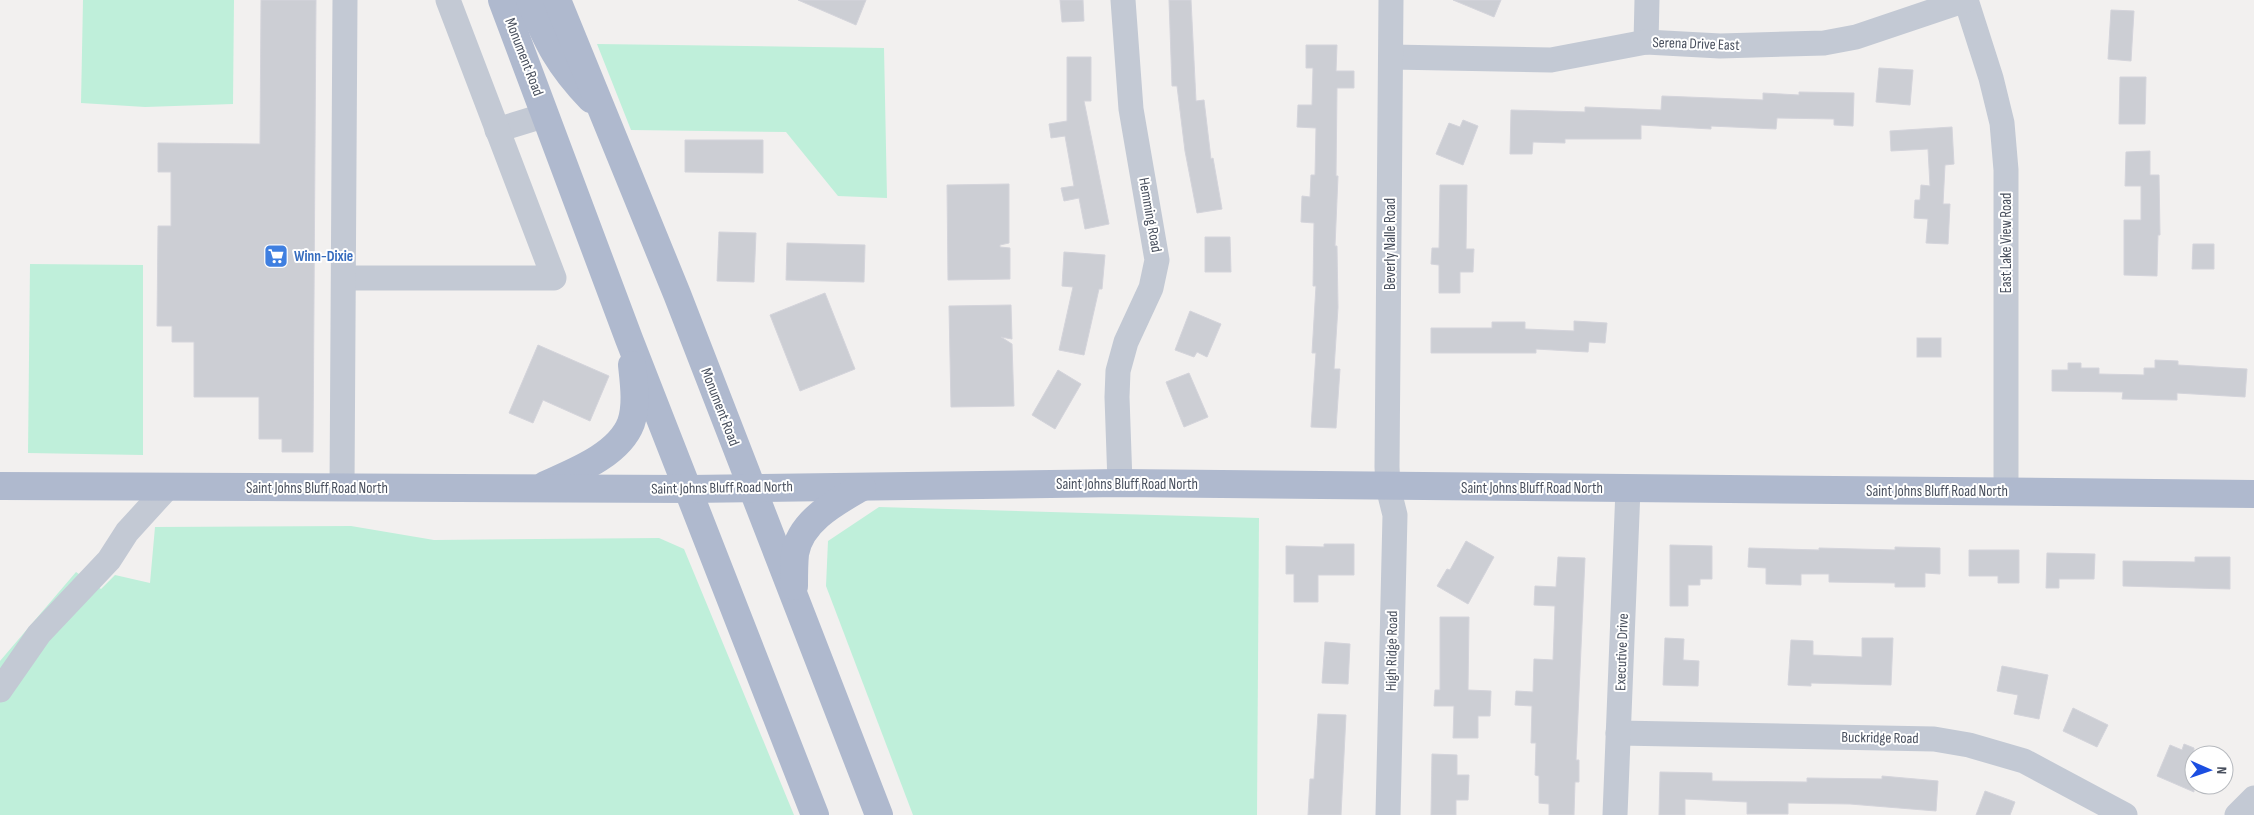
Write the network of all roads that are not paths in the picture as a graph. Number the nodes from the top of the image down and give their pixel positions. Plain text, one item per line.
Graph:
1 (345, 0) edge
2 (448, 0) edge
3 (502, 0) edge
4 (530, 0) edge
5 (557, 0) edge
6 (1123, 0) edge
7 (1391, 0) edge
8 (1647, 0) edge
9 (1966, 0) edge
10 (1646, 42) junction
11 (1391, 57) junction
12 (604, 113) junction
13 (546, 115) junction
14 (497, 130) junction
15 (344, 278) junction
16 (629, 339) junction
17 (1120, 483) junction
18 (0, 486) edge
19 (865, 486) junction
20 (168, 487) junction
21 (751, 487) junction
22 (1388, 487) junction
23 (342, 488) junction
24 (537, 488) junction
25 (1628, 488) junction
26 (689, 489) junction
27 (2006, 491) junction
28 (2254, 494) edge
29 (793, 594) junction
30 (0, 690) edge
31 (1618, 733) junction
32 (2254, 798) edge
33 (815, 815) edge
34 (879, 815) edge
35 (1388, 815) edge
36 (1615, 815) edge
37 (2125, 815) edge
38 (2237, 815) edge

1 - 15 street
2 - 14 street
3 - 13 main road, Monument Road
4 - 12 main road
5 - 12 main road, Monument Road
6 - 17 street, Hemming Road
7 - 11 street, Beverly Nalle Road
8 - 10 street
9 - 10 street, Serena Drive East
9 - 27 street, East Lake View Road
10 - 11 street, Serena Drive East
11 - 22 street, Beverly Nalle Road
12 - 21 main road, Monument Road
13 - 14 street
13 - 16 main road, Monument Road
14 - 15 street
15 - 23 street
16 - 24 main road
16 - 26 main road, Monument Road
17 - 19 main road, Saint Johns Bluff Road North
17 - 22 main road, Saint Johns Bluff Road North
18 - 20 main road, Saint Johns Bluff Road North
19 - 21 main road, Saint Johns Bluff Road North
19 - 29 main road
20 - 23 main road, Saint Johns Bluff Road North
20 - 30 street
21 - 26 main road, Saint Johns Bluff Road North
21 - 29 main road, Monument Road
22 - 25 main road, Saint Johns Bluff Road North
22 - 35 street, High Ridge Road
23 - 24 main road, Saint Johns Bluff Road North
24 - 26 main road, Saint Johns Bluff Road North
25 - 27 main road, Saint Johns Bluff Road North
25 - 31 street, Executive Drive
26 - 33 main road, Monument Road
27 - 28 main road, Saint Johns Bluff Road North
29 - 34 main road, Monument Road
31 - 36 street, Executive Drive
31 - 37 street, Buckridge Road
32 - 38 street

